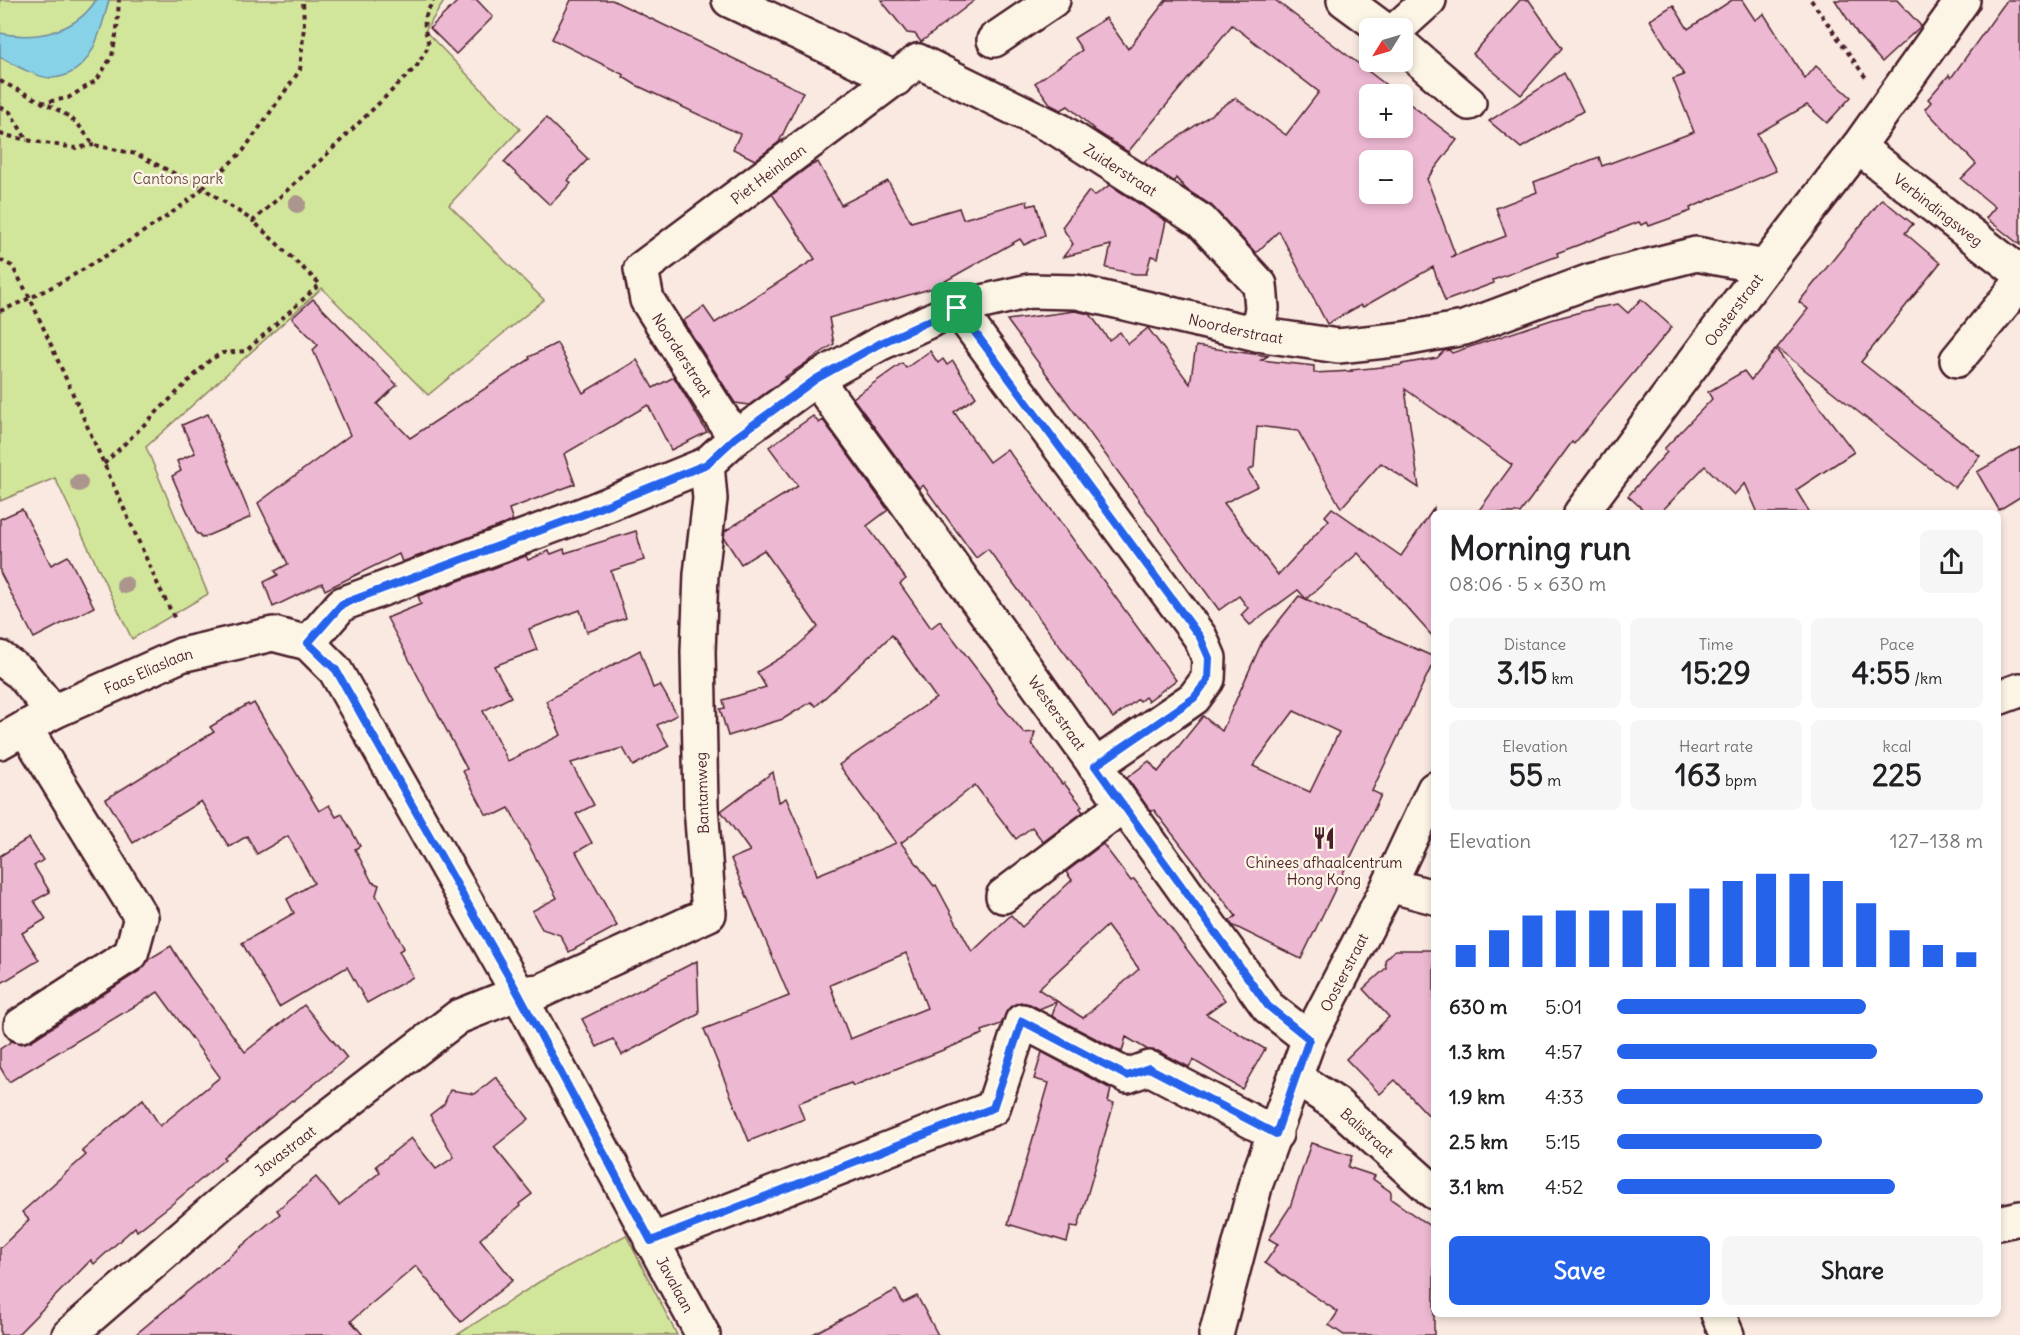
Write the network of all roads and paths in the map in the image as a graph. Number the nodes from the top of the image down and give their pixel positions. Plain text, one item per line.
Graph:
1 (119, 0) edge
2 (303, 0) edge
3 (434, 0) edge
4 (729, 0) edge
5 (1053, 0) edge
6 (1344, 0) edge
7 (1429, 0) edge
8 (1811, 0) edge
9 (1963, 0) edge
10 (1368, 18) edge
11 (1409, 18) edge
12 (994, 40) dead end
13 (1413, 55) edge
14 (907, 70) junction
15 (0, 81) edge
16 (40, 103) junction
17 (1469, 103) dead end
18 (0, 107) edge
19 (1887, 107) junction
20 (0, 134) edge
21 (27, 140) junction
22 (94, 145) junction
23 (1858, 147) junction
24 (203, 188) junction
25 (253, 221) junction
26 (0, 260) edge
27 (1765, 267) junction
28 (641, 269) joint
29 (2020, 273) edge
30 (2020, 282) edge
31 (30, 298) junction
32 (957, 308) junction
33 (0, 311) edge
34 (1257, 334) junction
35 (1957, 360) dead end
36 (816, 379) junction
37 (735, 438) junction
38 (104, 464) junction
39 (707, 464) junction
40 (1583, 510) edge
41 (308, 643) junction
42 (193, 653) junction
43 (0, 658) edge
44 (2020, 690) edge
45 (2001, 697) edge
46 (53, 712) junction
47 (13, 735) edge
48 (1095, 766) junction
49 (1431, 795) edge
50 (1123, 805) junction
51 (1389, 885) junction
52 (1003, 896) dead end
53 (1431, 896) edge
54 (518, 993) junction
55 (21, 1025) dead end
56 (1309, 1039) junction
57 (1296, 1078) junction
58 (1276, 1134) junction
59 (1431, 1189) edge
60 (2020, 1218) edge
61 (2001, 1222) edge
62 (651, 1241) junction
63 (1719, 1317) edge
64 (69, 1335) edge
65 (703, 1335) edge
66 (1216, 1335) edge
67 (1727, 1335) edge

1 - 16 path
2 - 24 path
3 - 25 path
4 - 14 street
5 - 12 street
6 - 10 street
7 - 11 street
8 - 19 path
9 - 19 street, Oosterstraat
13 - 17 street
14 - 28 street, Piet Heinlaan
14 - 34 street, Zuiderstraat
15 - 16 path
16 - 22 path
18 - 21 path
19 - 23 street, Oosterstraat
20 - 21 path
21 - 22 path
22 - 24 path
23 - 27 street, Oosterstraat
23 - 29 street, Verbindingsweg
24 - 25 path
24 - 31 path
25 - 38 path
26 - 31 path
27 - 34 street, Noorderstraat
27 - 40 street, Oosterstraat
28 - 37 street, Noorderstraat
30 - 35 street
31 - 33 path
31 - 38 path
32 - 34 street, Noorderstraat
32 - 36 street, Noorderstraat
32 - 48 street
36 - 37 street, Noorderstraat
36 - 48 street, Westerstraat
37 - 39 street, Noorderstraat
38 - 42 path
39 - 41 street, Noorderstraat
39 - 54 street, Bantamweg
41 - 42 street, Faas Eliaslaan
41 - 54 street, Javalaan
42 - 46 street, Faas Eliaslaan
43 - 46 street
44 - 45 street
46 - 47 street, Faas Eliaslaan
47 - 55 street
48 - 50 street, Westerstraat
49 - 51 street, Oosterstraat
50 - 52 street
50 - 56 street, Westerstraat
51 - 53 street
51 - 56 street, Oosterstraat
54 - 62 street, Javalaan
54 - 64 street, Javastraat
56 - 57 street, Oosterstraat
57 - 58 street, Oosterstraat
57 - 59 street, Balistraat
58 - 62 street
58 - 66 street, Oosterstraat
60 - 61 street
62 - 65 street, Javalaan
63 - 67 street

